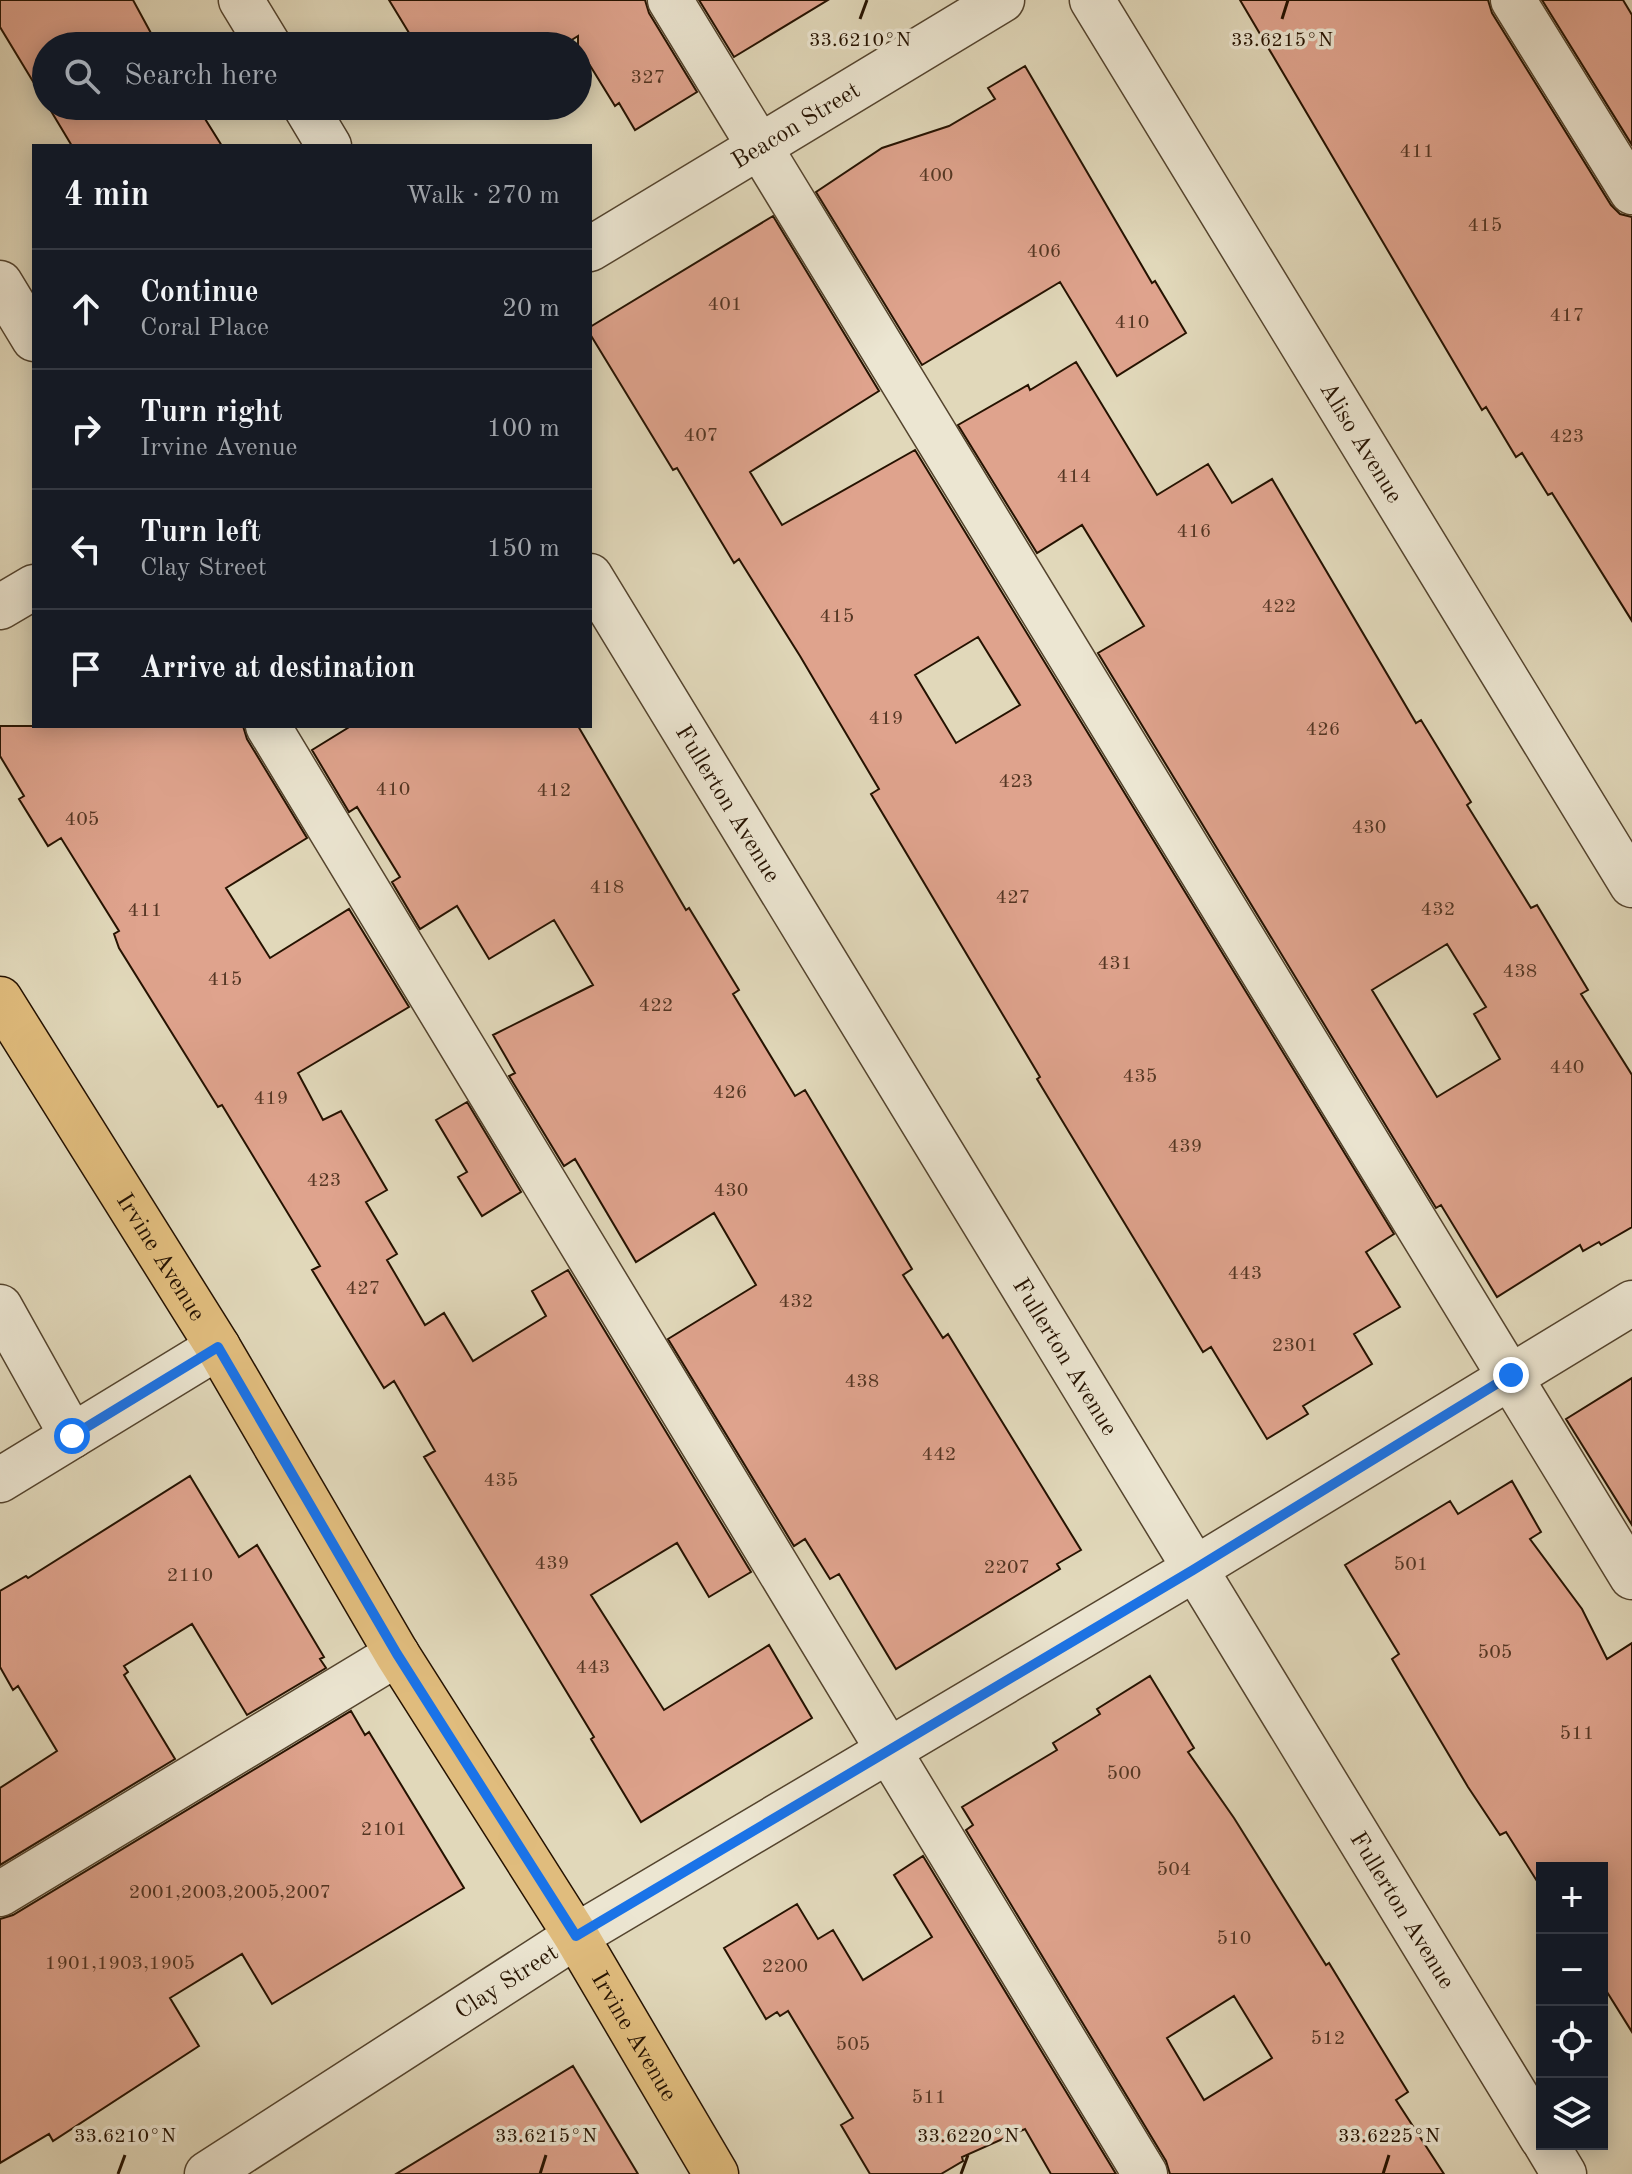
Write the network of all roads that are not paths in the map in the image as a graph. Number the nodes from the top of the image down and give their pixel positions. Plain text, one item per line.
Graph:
1 (241, 0) edge
2 (670, 0) edge
3 (1002, 0) edge
4 (1092, 0) edge
5 (1513, 0) edge
6 (260, 32) edge
7 (313, 120) edge
8 (328, 144) edge
9 (759, 147) junction
10 (1632, 192) edge
11 (592, 248) edge
12 (0, 283) edge
13 (32, 336) edge
14 (592, 579) edge
15 (32, 588) edge
16 (0, 607) edge
17 (269, 728) edge
18 (1632, 885) edge
19 (0, 999) edge
20 (1632, 1303) edge
21 (0, 1307) edge
22 (218, 1347) junction
23 (1511, 1375) junction
24 (72, 1436) junction
25 (0, 1480) edge
26 (1193, 1570) junction
27 (1632, 1577) edge
28 (397, 1654) junction
29 (890, 1748) junction
30 (0, 1894) edge
31 (576, 1936) junction
32 (1536, 2128) edge
33 (1550, 2150) edge
34 (207, 2174) edge
35 (716, 2174) edge
36 (1145, 2174) edge
37 (1564, 2174) edge

1 - 6 street
2 - 9 street
3 - 9 street, Beacon Street
4 - 18 street, Aliso Avenue
5 - 10 street
7 - 8 street
9 - 11 street, Beacon Street
9 - 23 street
12 - 13 street
14 - 26 street, Fullerton Avenue
15 - 16 street
17 - 29 street
19 - 22 main road, Irvine Avenue
20 - 23 street, Clay Street
21 - 24 street
22 - 24 street
22 - 28 main road, Irvine Avenue
23 - 26 street, Clay Street
23 - 27 street
24 - 25 street
26 - 29 street, Clay Street
26 - 32 street, Fullerton Avenue
28 - 30 street
28 - 31 main road, Irvine Avenue
29 - 31 street, Clay Street
29 - 36 street
31 - 34 street, Clay Street
31 - 35 main road, Irvine Avenue
33 - 37 street

